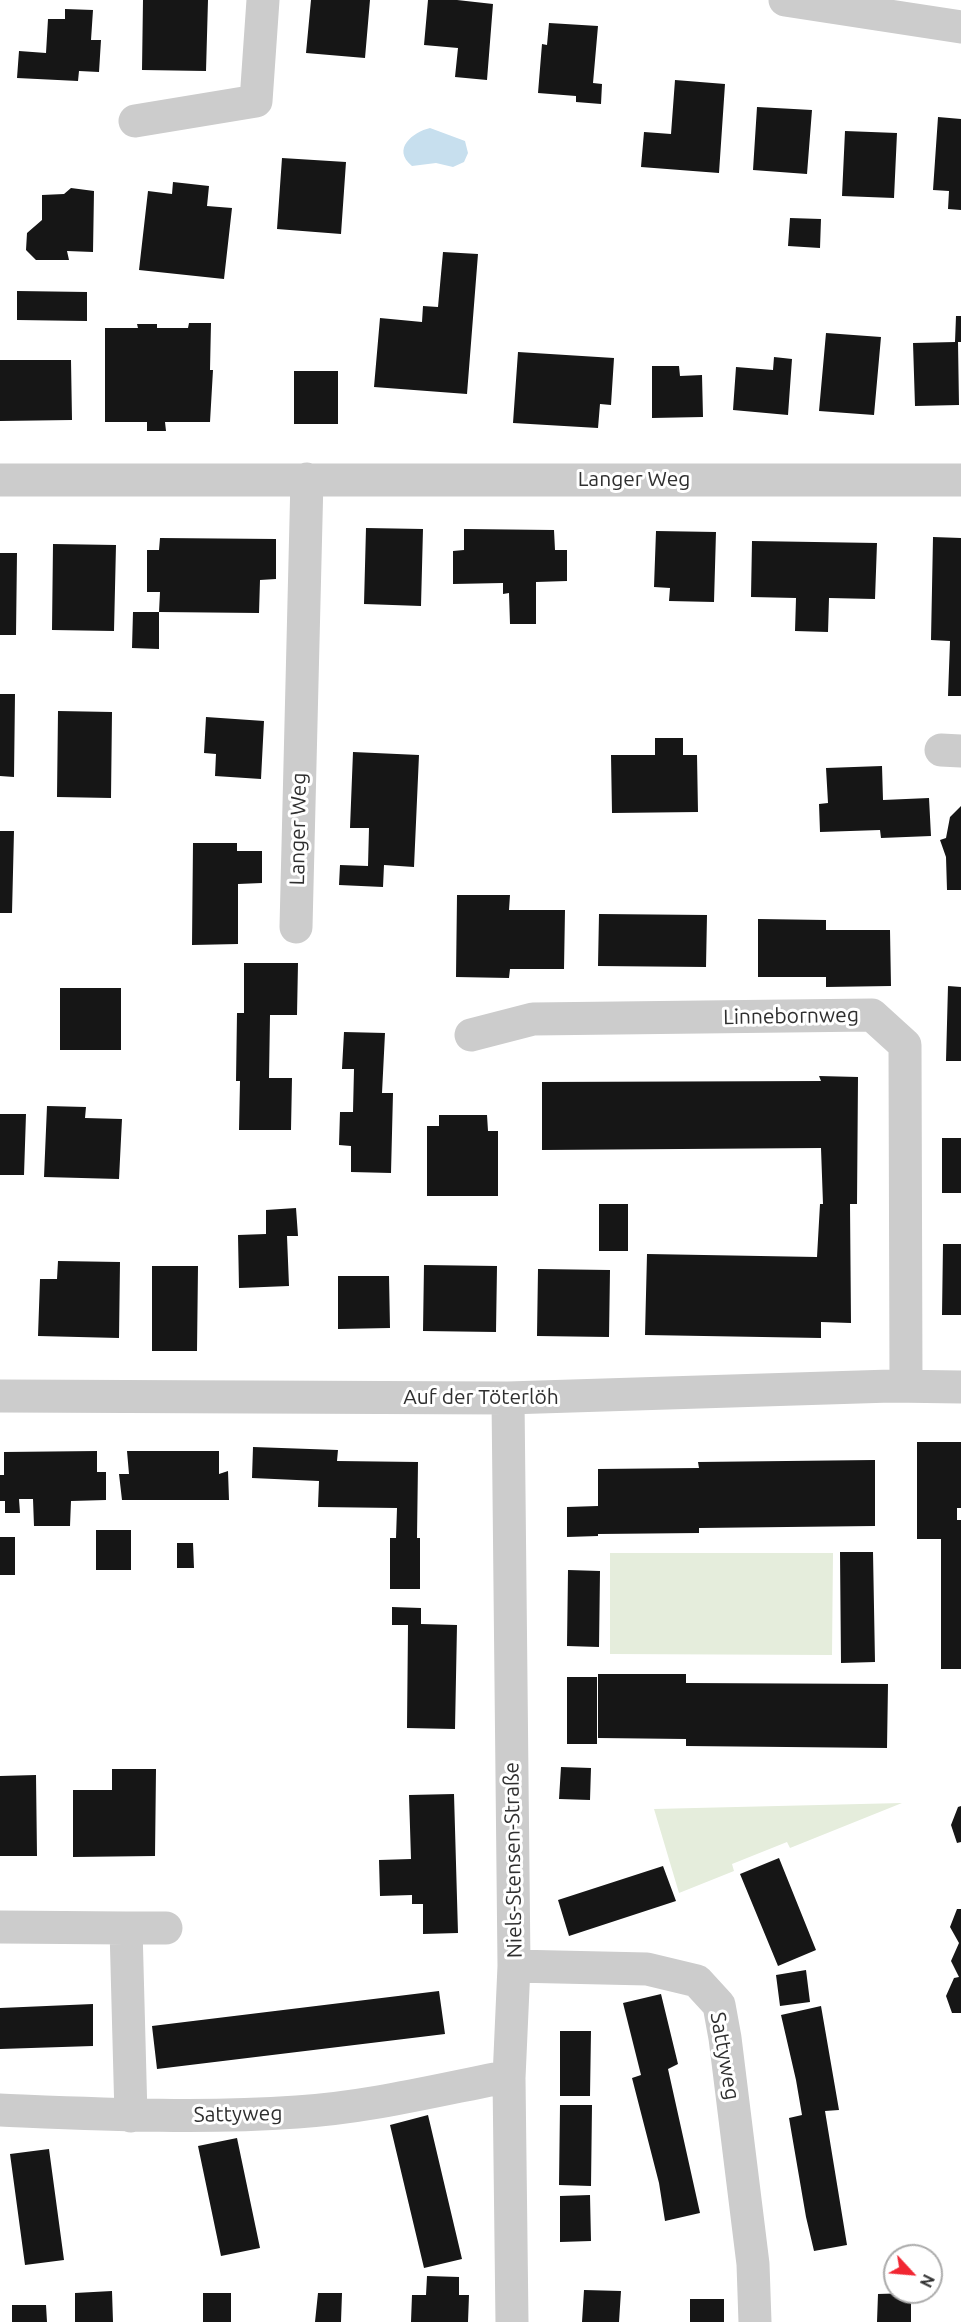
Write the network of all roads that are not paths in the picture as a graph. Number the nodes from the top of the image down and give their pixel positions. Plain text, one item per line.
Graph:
1 (263, 0) edge
2 (785, 0) edge
3 (961, 27) edge
4 (135, 121) dead end
5 (307, 479) junction
6 (0, 480) edge
7 (961, 480) edge
8 (296, 927) dead end
9 (471, 1035) dead end
10 (906, 1386) junction
11 (961, 1387) edge
12 (0, 1396) edge
13 (508, 1398) junction
14 (0, 1927) edge
15 (126, 1928) junction
16 (166, 1928) dead end
17 (514, 1966) junction
18 (509, 2078) junction
19 (0, 2110) edge
20 (131, 2116) junction
21 (512, 2322) edge
22 (755, 2322) edge

1 - 4 street
2 - 3 street
5 - 6 street, Langer Weg
5 - 7 street, Langer Weg
5 - 8 street, Langer Weg
9 - 10 street, Linnebornweg
10 - 11 street, Auf der Töterlöh
10 - 13 street, Auf der Töterlöh
12 - 13 street, Auf der Töterlöh
13 - 17 street, Niels-Stensen-Straße
14 - 15 street
15 - 16 street
15 - 20 street
17 - 18 street, Niels-Stensen-Straße
17 - 22 street, Sattyweg
18 - 20 street, Sattyweg
18 - 21 street, Niels-Stensen-Straße
19 - 20 street, Sattyweg

